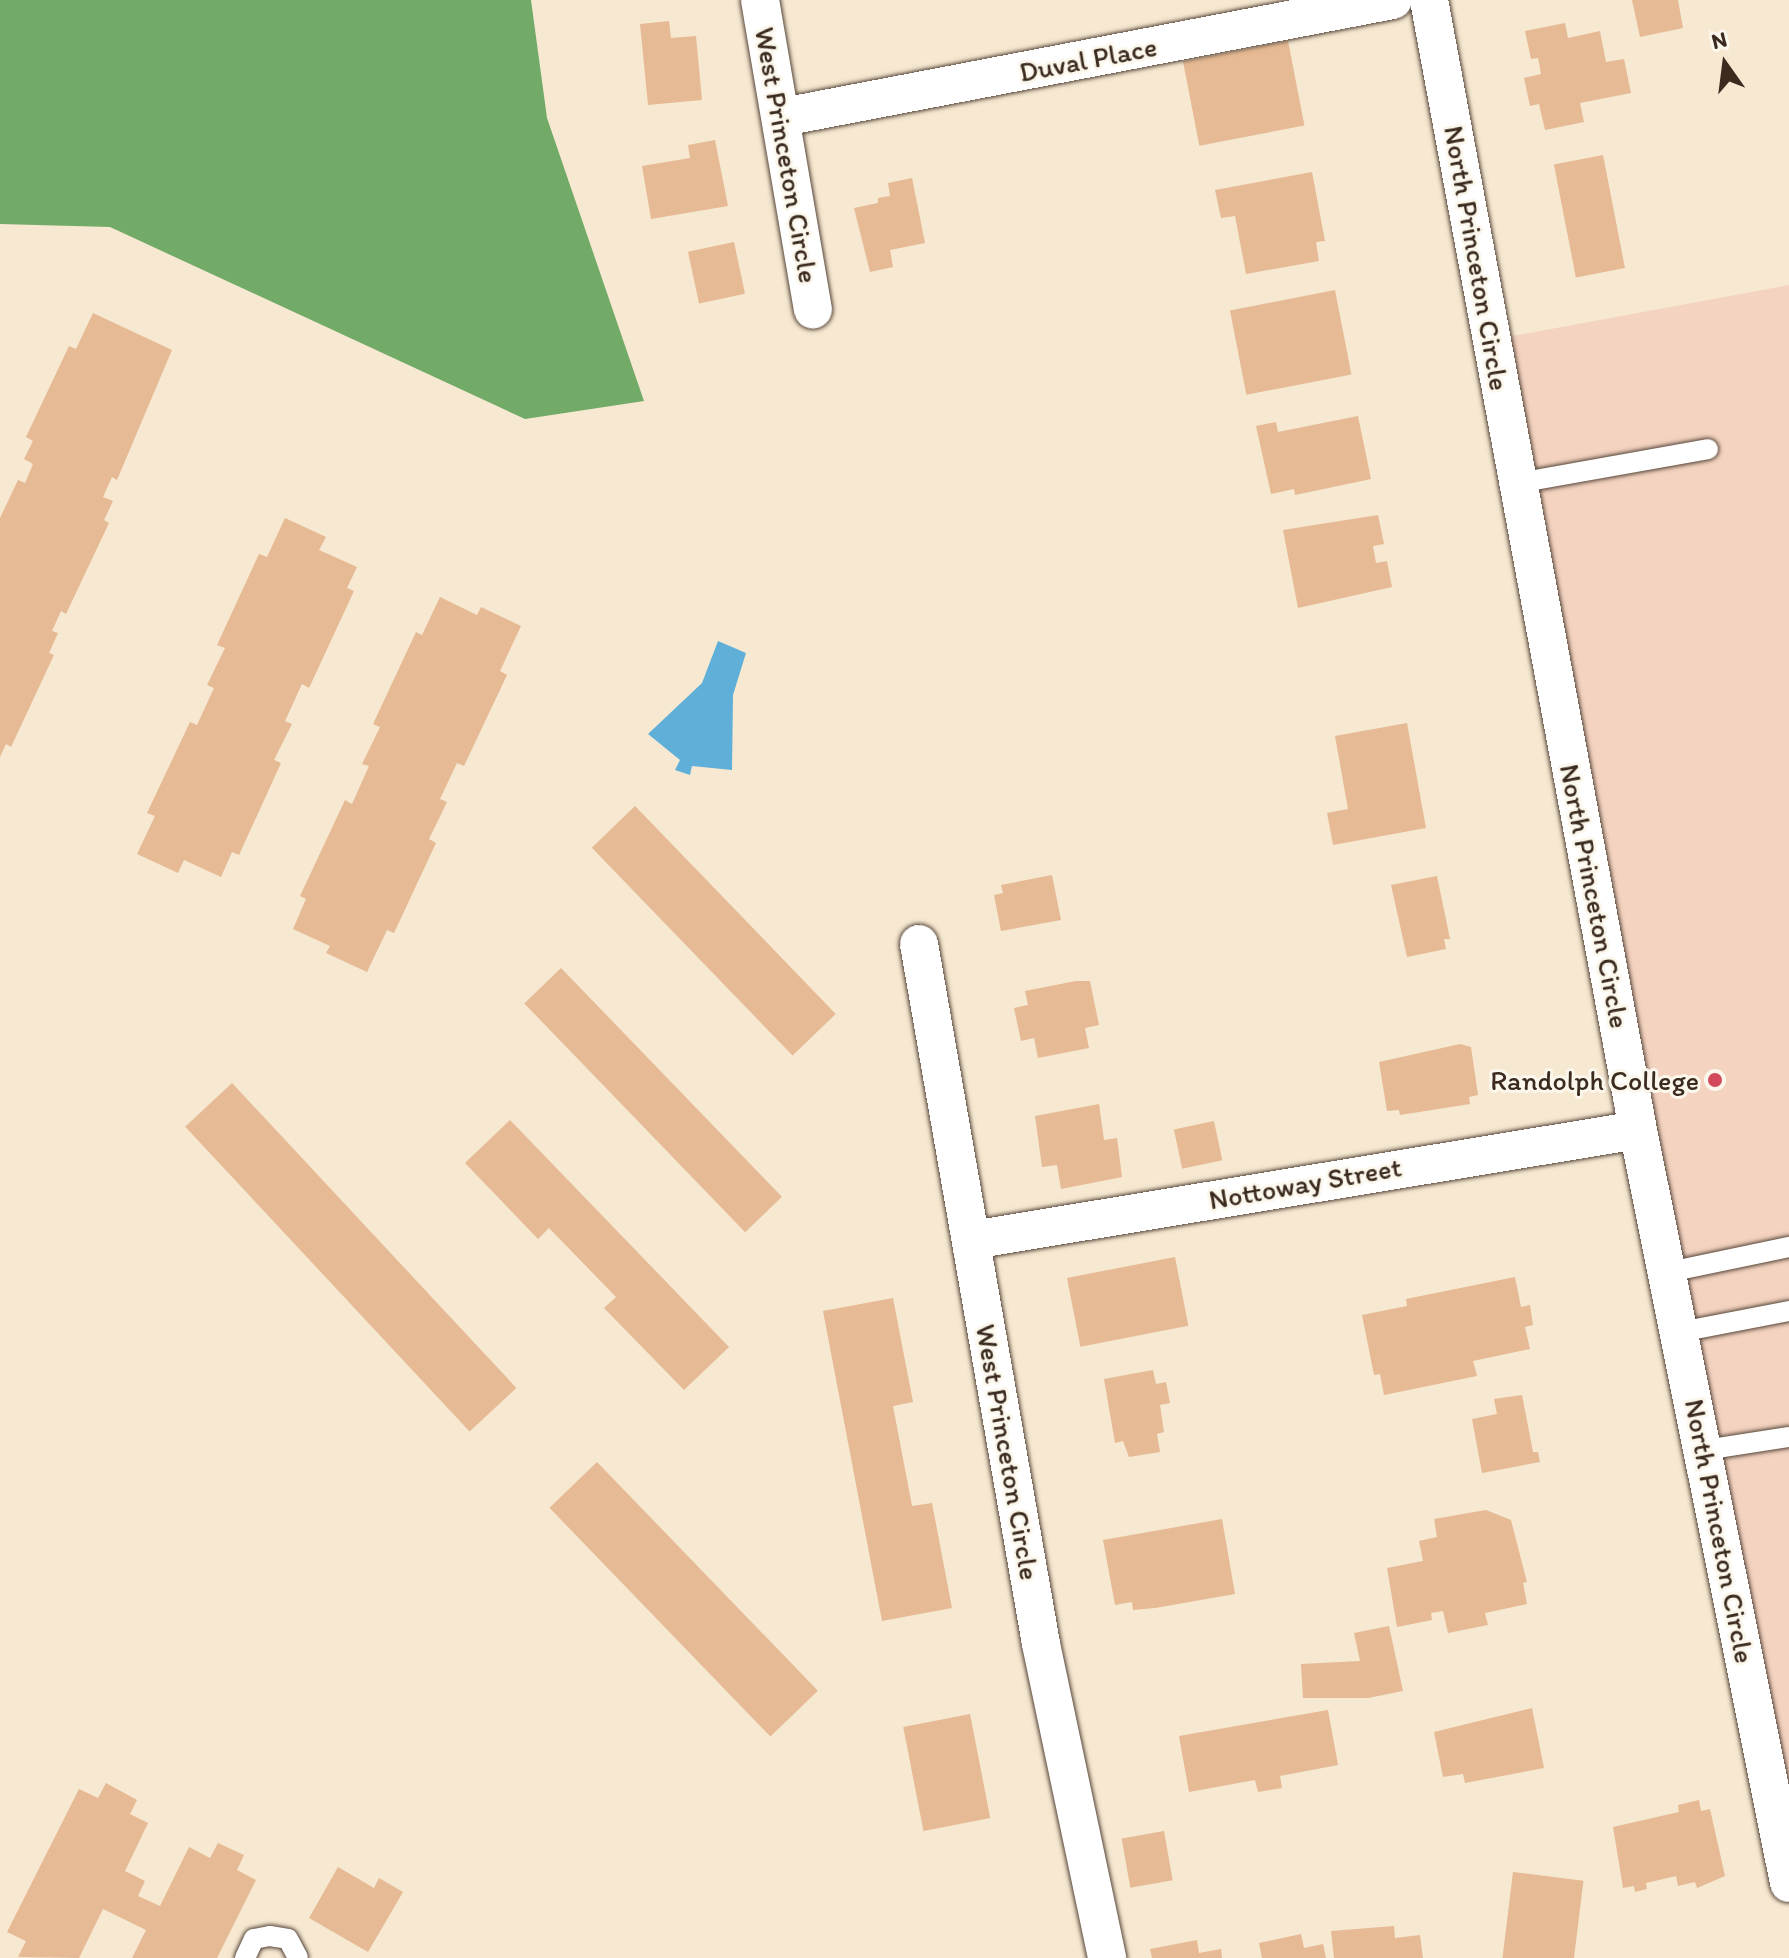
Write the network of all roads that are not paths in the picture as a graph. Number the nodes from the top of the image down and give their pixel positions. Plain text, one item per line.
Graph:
1 (760, 0) edge
2 (1393, 0) edge
3 (1429, 0) edge
4 (783, 117) junction
5 (813, 310) dead end
6 (1708, 449) dead end
7 (1518, 483) junction
8 (919, 944) dead end
9 (1638, 1130) junction
10 (972, 1240) junction
11 (1789, 1247) edge
12 (1669, 1272) junction
13 (1789, 1311) edge
14 (1680, 1332) junction
15 (1789, 1437) edge
16 (1704, 1450) junction
17 (1789, 1883) edge
18 (245, 1958) edge
19 (298, 1958) edge
20 (1107, 1958) edge

1 - 4 street, West Princeton Circle
2 - 4 street, Duval Place
3 - 7 street, North Princeton Circle
4 - 5 street, West Princeton Circle
6 - 7 lane
7 - 9 street, North Princeton Circle
8 - 10 street, West Princeton Circle
9 - 10 street, Nottoway Street
9 - 12 street, North Princeton Circle
10 - 20 street, West Princeton Circle
11 - 12 lane
12 - 14 street, North Princeton Circle
13 - 14 lane
14 - 16 street, North Princeton Circle
15 - 16 lane
16 - 17 street, North Princeton Circle
18 - 19 lane

